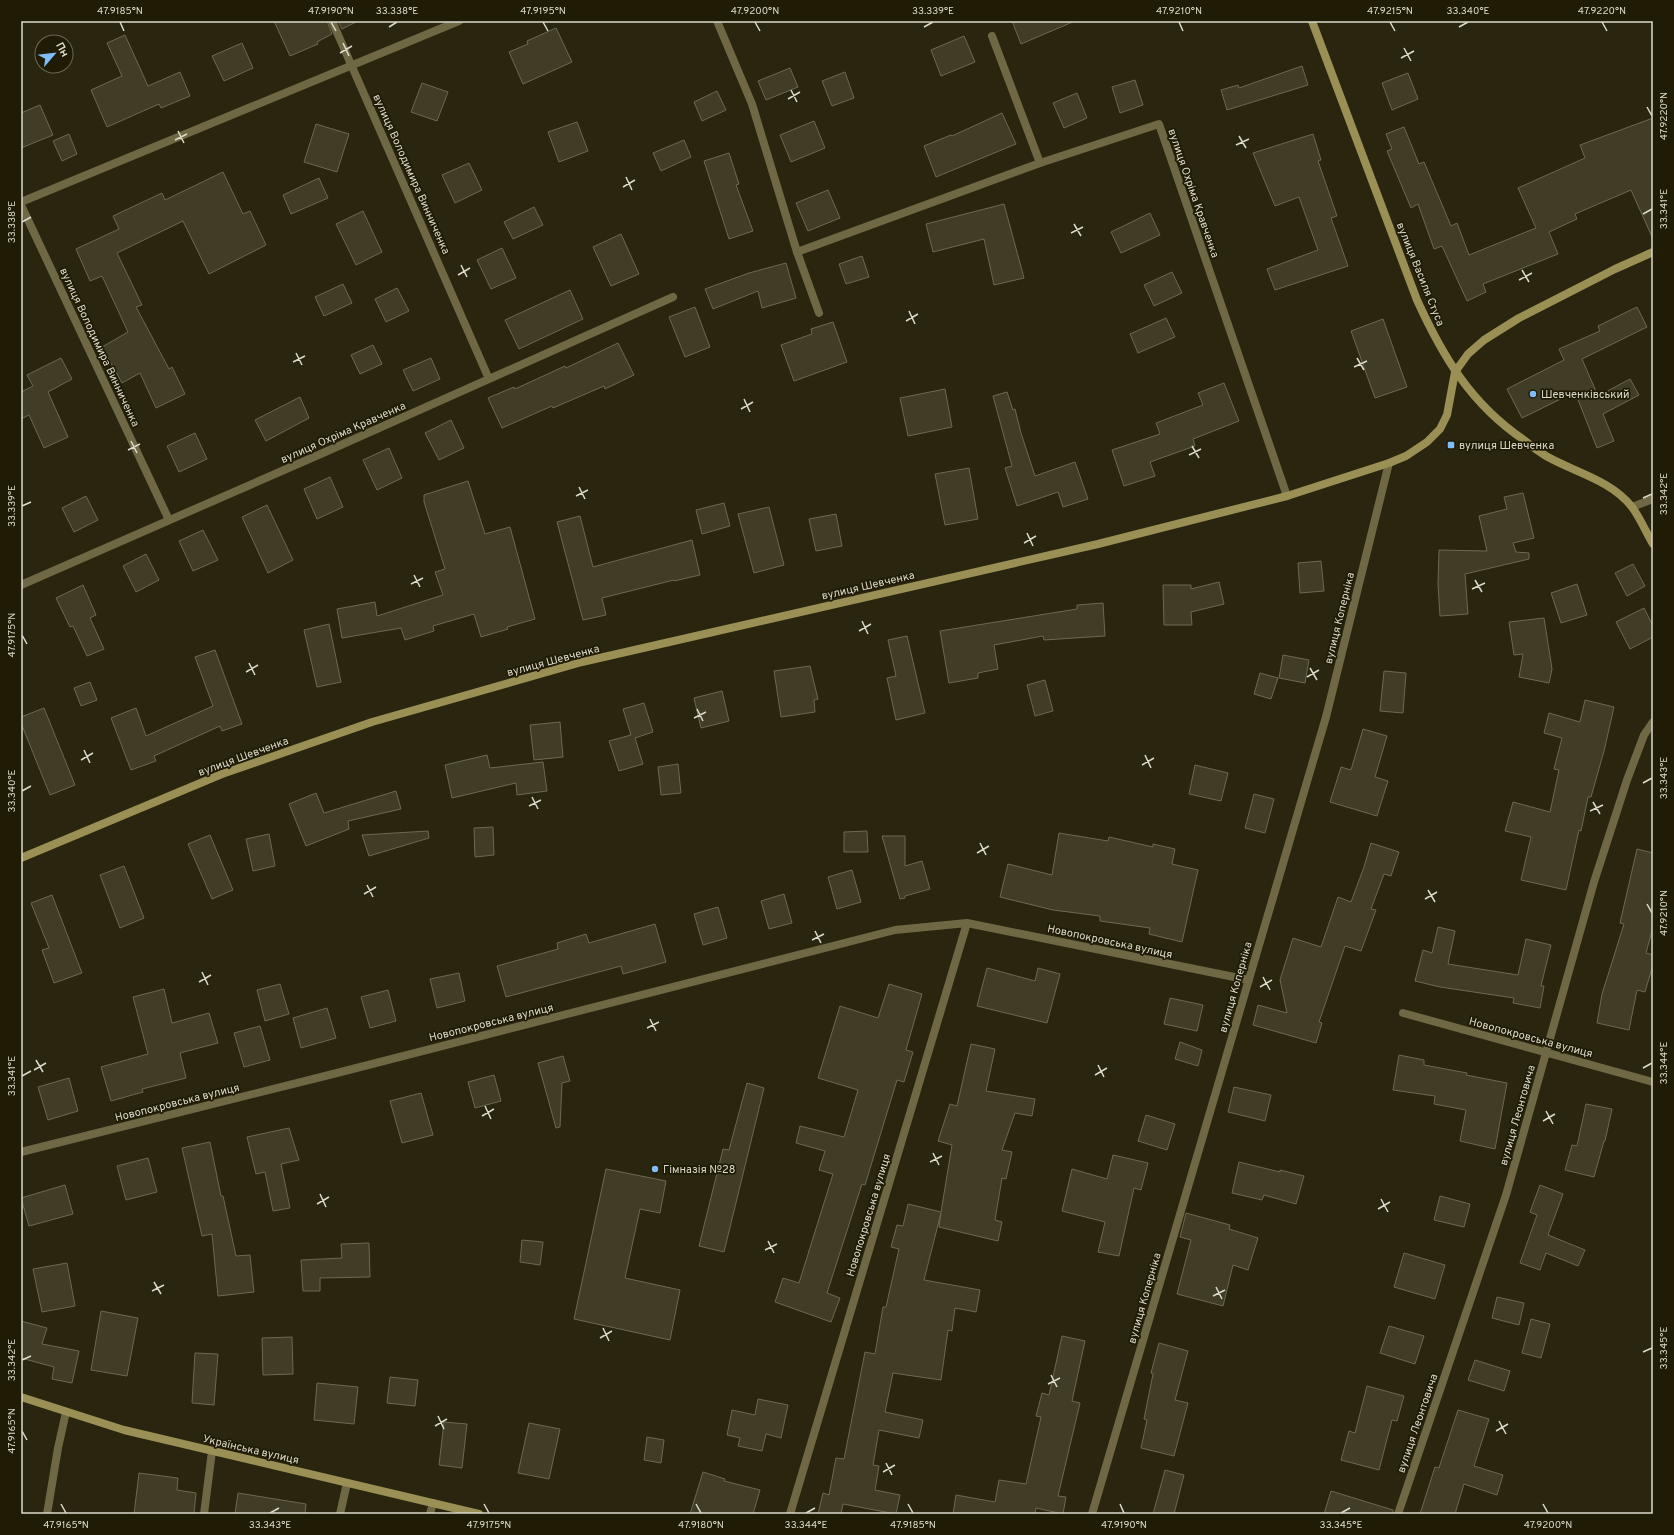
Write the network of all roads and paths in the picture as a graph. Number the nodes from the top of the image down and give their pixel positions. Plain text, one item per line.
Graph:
1 (332, 21) edge
2 (459, 21) edge
3 (717, 21) edge
4 (1312, 21) edge
5 (992, 36) dead end
6 (352, 66) junction
7 (1040, 163) junction
8 (21, 203) edge
9 (797, 252) junction
10 (1653, 252) edge
11 (673, 297) dead end
12 (819, 313) dead end
13 (1455, 372) junction
14 (489, 379) junction
15 (1389, 463) junction
16 (1287, 496) junction
17 (1653, 499) edge
18 (1632, 507) junction
19 (169, 520) junction
20 (1653, 544) edge
21 (21, 585) edge
22 (1653, 722) edge
23 (21, 858) edge
24 (967, 923) junction
25 (1249, 980) junction
26 (1403, 1013) dead end
27 (1546, 1053) junction
28 (1653, 1082) edge
29 (21, 1152) edge
30 (21, 1397) edge
31 (66, 1412) junction
32 (212, 1451) junction
33 (347, 1483) junction
34 (434, 1503) junction
35 (46, 1514) edge
36 (204, 1514) edge
37 (340, 1514) edge
38 (430, 1514) edge
39 (478, 1514) edge
40 (790, 1514) edge
41 (1092, 1514) edge
42 (1398, 1514) edge

1 - 6 street, вулиця Володимира Винниченка
2 - 6 street, вулиця Володимира Винниченка
3 - 9 street
4 - 13 street, вулиця Василя Стуса
5 - 7 street
6 - 8 street, вулиця Володимира Винниченка
6 - 14 street, вулиця Володимира Винниченка
7 - 9 street, вулиця Охріма Кравченка
7 - 16 street, вулиця Охріма Кравченка
8 - 19 street, вулиця Володимира Винниченка
9 - 12 street
10 - 13 street, вулиця Шевченка
11 - 14 street, вулиця Охріма Кравченка
13 - 15 street, вулиця Шевченка
13 - 18 street, вулиця Василя Стуса
14 - 19 street, вулиця Охріма Кравченка
15 - 16 street, вулиця Шевченка
15 - 25 street, вулиця Коперніка
16 - 23 street, вулиця Шевченка
17 - 18 street
18 - 20 street, вулиця Василя Стуса
19 - 21 street, вулиця Охріма Кравченка
22 - 27 street, вулиця Леонтовича
24 - 25 street, Новопокровська вулиця
24 - 29 street, Новопокровська вулиця
24 - 40 street, Новопокровська вулиця
25 - 41 street, вулиця Коперніка
26 - 27 street, Новопокровська вулиця
27 - 28 street, Новопокровська вулиця
27 - 42 street, вулиця Леонтовича
30 - 31 street, Українська вулиця
31 - 32 street, Українська вулиця
31 - 35 street
32 - 33 street, Українська вулиця
32 - 36 street
33 - 34 street, Українська вулиця
33 - 37 street
34 - 38 street
34 - 39 street, Українська вулиця

